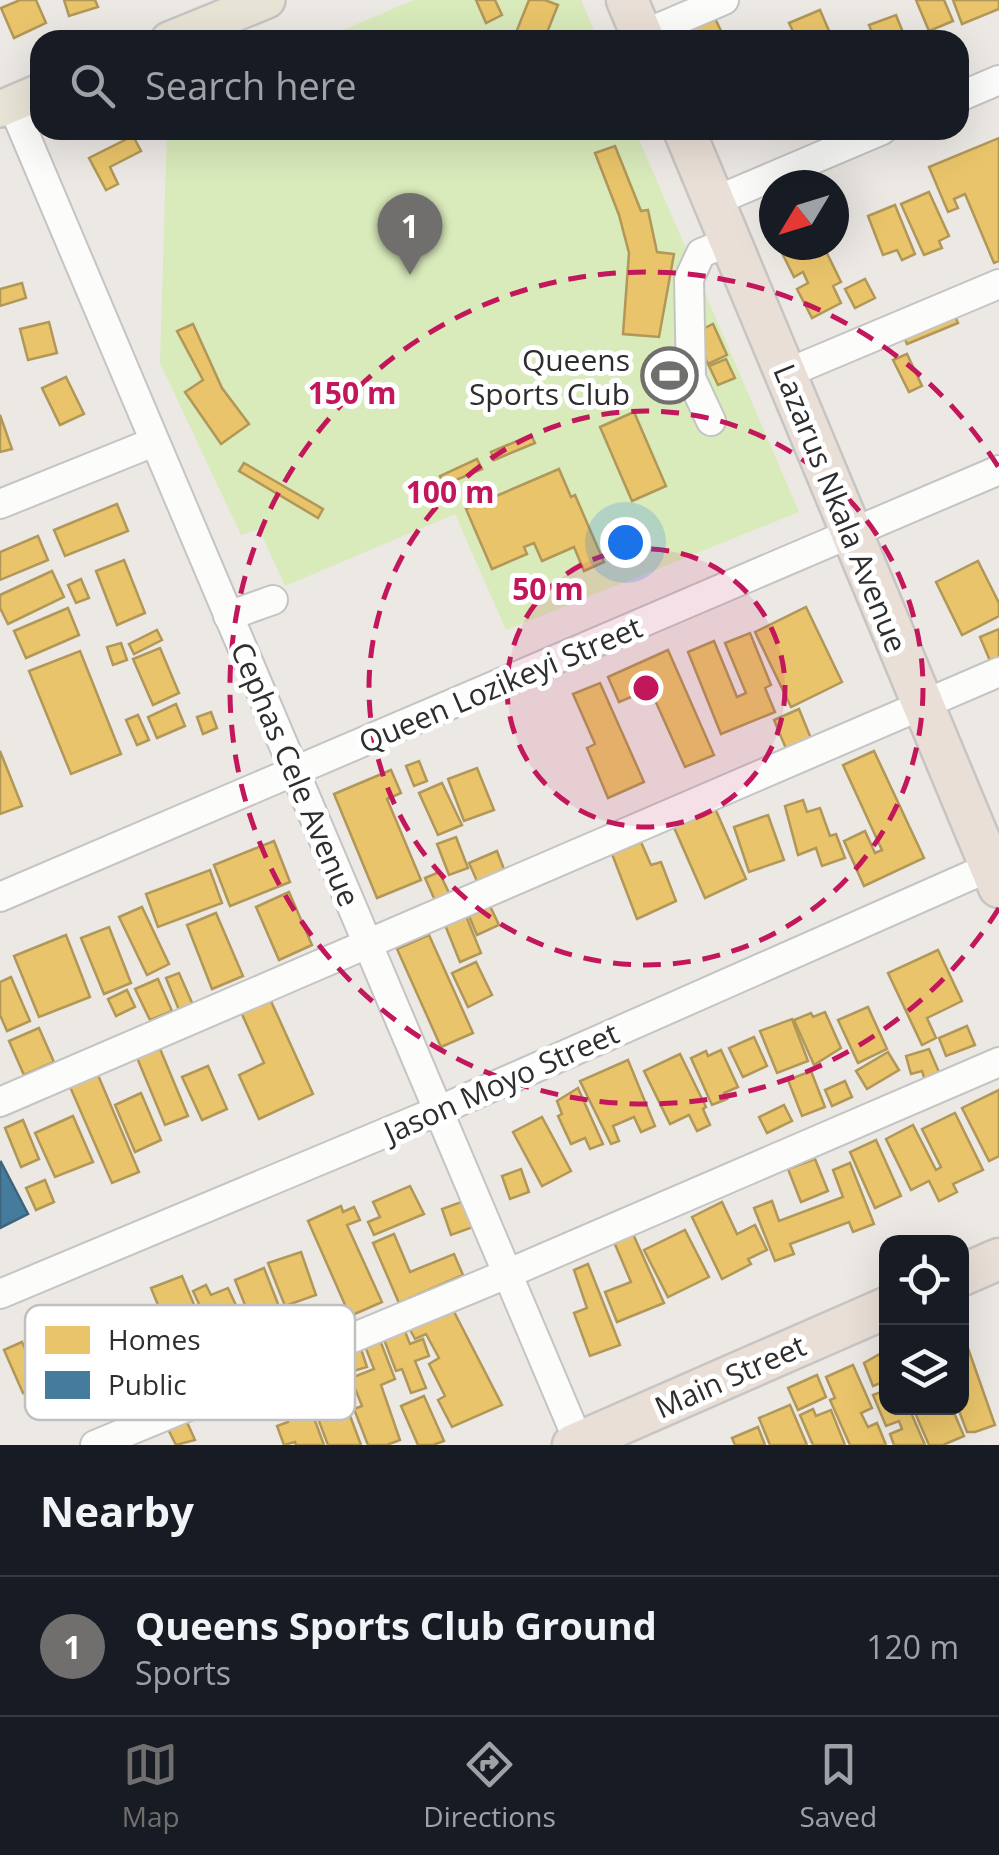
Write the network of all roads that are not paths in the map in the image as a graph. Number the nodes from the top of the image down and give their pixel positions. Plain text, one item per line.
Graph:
1 (724, 0) edge
2 (261, 1) edge
3 (638, 25) edge
4 (193, 30) edge
5 (999, 80) edge
6 (969, 93) edge
7 (17, 102) edge
8 (30, 134) edge
9 (32, 140) edge
10 (688, 140) edge
11 (858, 140) edge
12 (715, 201) junction
13 (731, 241) junction
14 (999, 284) edge
15 (785, 374) junction
16 (711, 420) dead end
17 (154, 442) junction
18 (999, 470) edge
19 (0, 504) edge
20 (850, 533) junction
21 (272, 600) dead end
22 (228, 616) junction
23 (999, 672) edge
24 (922, 704) junction
25 (295, 772) junction
26 (996, 872) edge
27 (0, 897) edge
28 (369, 944) junction
29 (999, 1062) edge
30 (0, 1102) edge
31 (440, 1110) junction
32 (999, 1259) edge
33 (969, 1272) edge
34 (509, 1273) junction
35 (2, 1287) edge
36 (879, 1311) edge
37 (355, 1337) edge
38 (155, 1420) edge
39 (577, 1444) edge
40 (95, 1445) edge

1 - 3 street
2 - 4 main road
5 - 6 street
7 - 8 street, Cephas Cele Avenue
9 - 17 street, Cephas Cele Avenue
10 - 12 highway, Lazarus Nkala Avenue
11 - 12 street
12 - 13 highway, Lazarus Nkala Avenue
13 - 15 highway, Lazarus Nkala Avenue
13 - 16 street
14 - 15 street
15 - 20 highway, Lazarus Nkala Avenue
17 - 19 street
17 - 22 street, Cephas Cele Avenue
18 - 20 street, Queen Lozikeyi Street
20 - 24 highway, Lazarus Nkala Avenue
20 - 25 street, Queen Lozikeyi Street
21 - 22 street
22 - 25 street, Cephas Cele Avenue
23 - 24 street
24 - 26 highway, Lazarus Nkala Avenue
24 - 28 street
25 - 27 street, Queen Lozikeyi Street
25 - 28 street, Cephas Cele Avenue
26 - 31 street, Jason Moyo Street
28 - 30 street
28 - 31 street, Cephas Cele Avenue
29 - 34 street
31 - 34 street, Cephas Cele Avenue
31 - 35 street, Jason Moyo Street
32 - 33 highway
34 - 37 street
34 - 39 street, Cephas Cele Avenue
36 - 39 highway, Main Street
38 - 40 street

